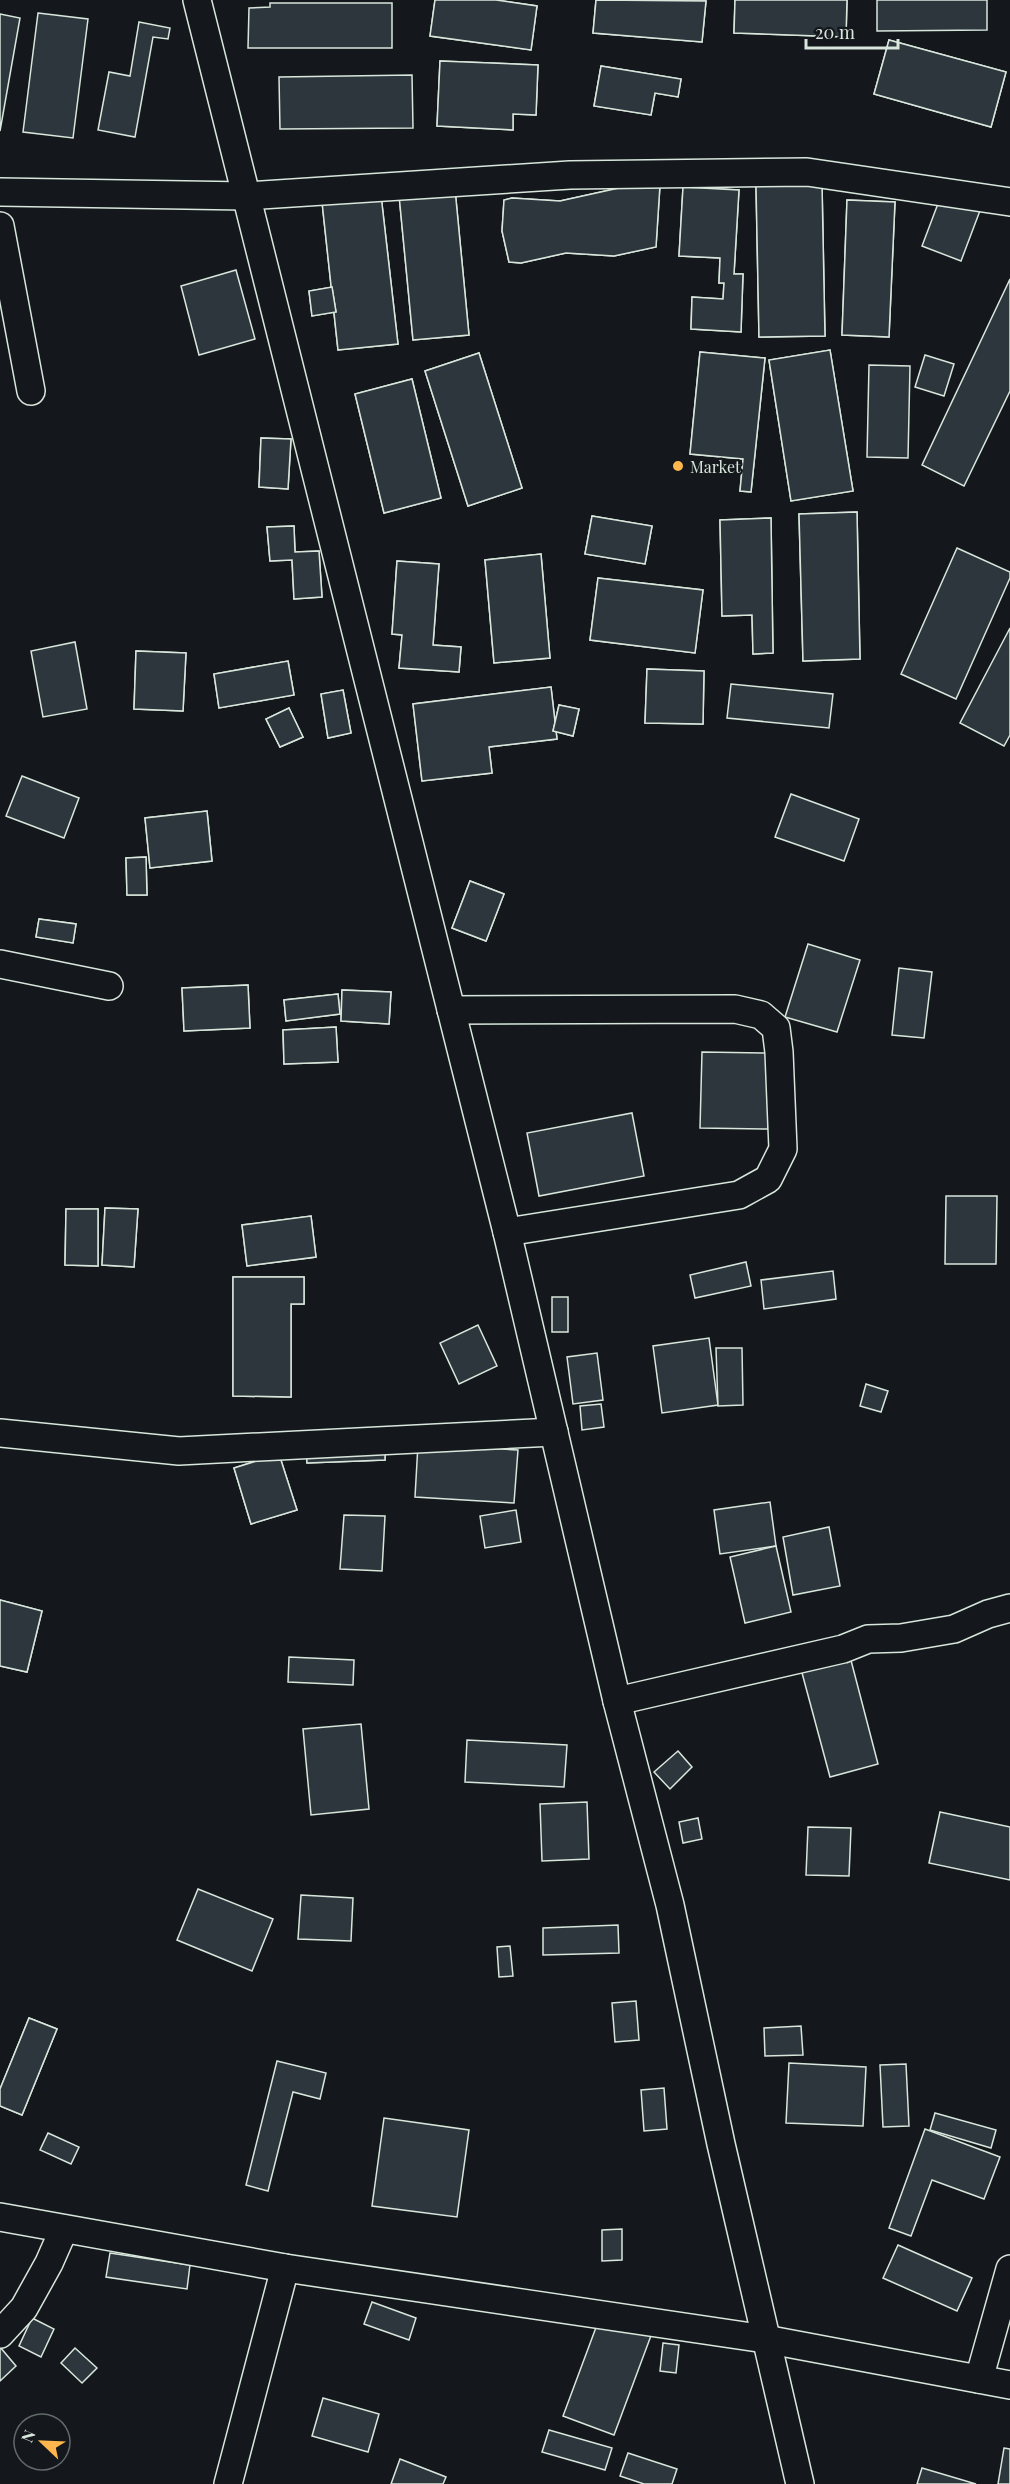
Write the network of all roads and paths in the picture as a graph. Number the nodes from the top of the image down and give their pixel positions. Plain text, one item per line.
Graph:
1 (197, 0) edge
2 (0, 192) edge
3 (246, 196) junction
4 (1010, 202) edge
5 (0, 226) edge
6 (31, 391) dead end
7 (0, 964) edge
8 (109, 986) dead end
9 (451, 1010) junction
10 (507, 1232) junction
11 (554, 1432) junction
12 (0, 1433) edge
13 (1010, 1608) edge
14 (617, 1701) junction
15 (0, 2217) edge
16 (64, 2229) junction
17 (285, 2268) junction
18 (1010, 2269) edge
19 (0, 2334) edge
20 (765, 2339) junction
21 (979, 2379) junction
22 (1010, 2385) edge
23 (794, 2479) edge
24 (228, 2484) edge

1 - 3 street
2 - 3 street
3 - 4 street
3 - 9 street
5 - 6 street
7 - 8 street
9 - 10 street
9 - 10 street
10 - 11 street
11 - 12 street
11 - 14 street
13 - 14 street
14 - 20 street
15 - 16 street
16 - 17 street
16 - 19 street
17 - 20 street
17 - 24 street
18 - 21 street
20 - 21 street
20 - 23 street
21 - 22 street

